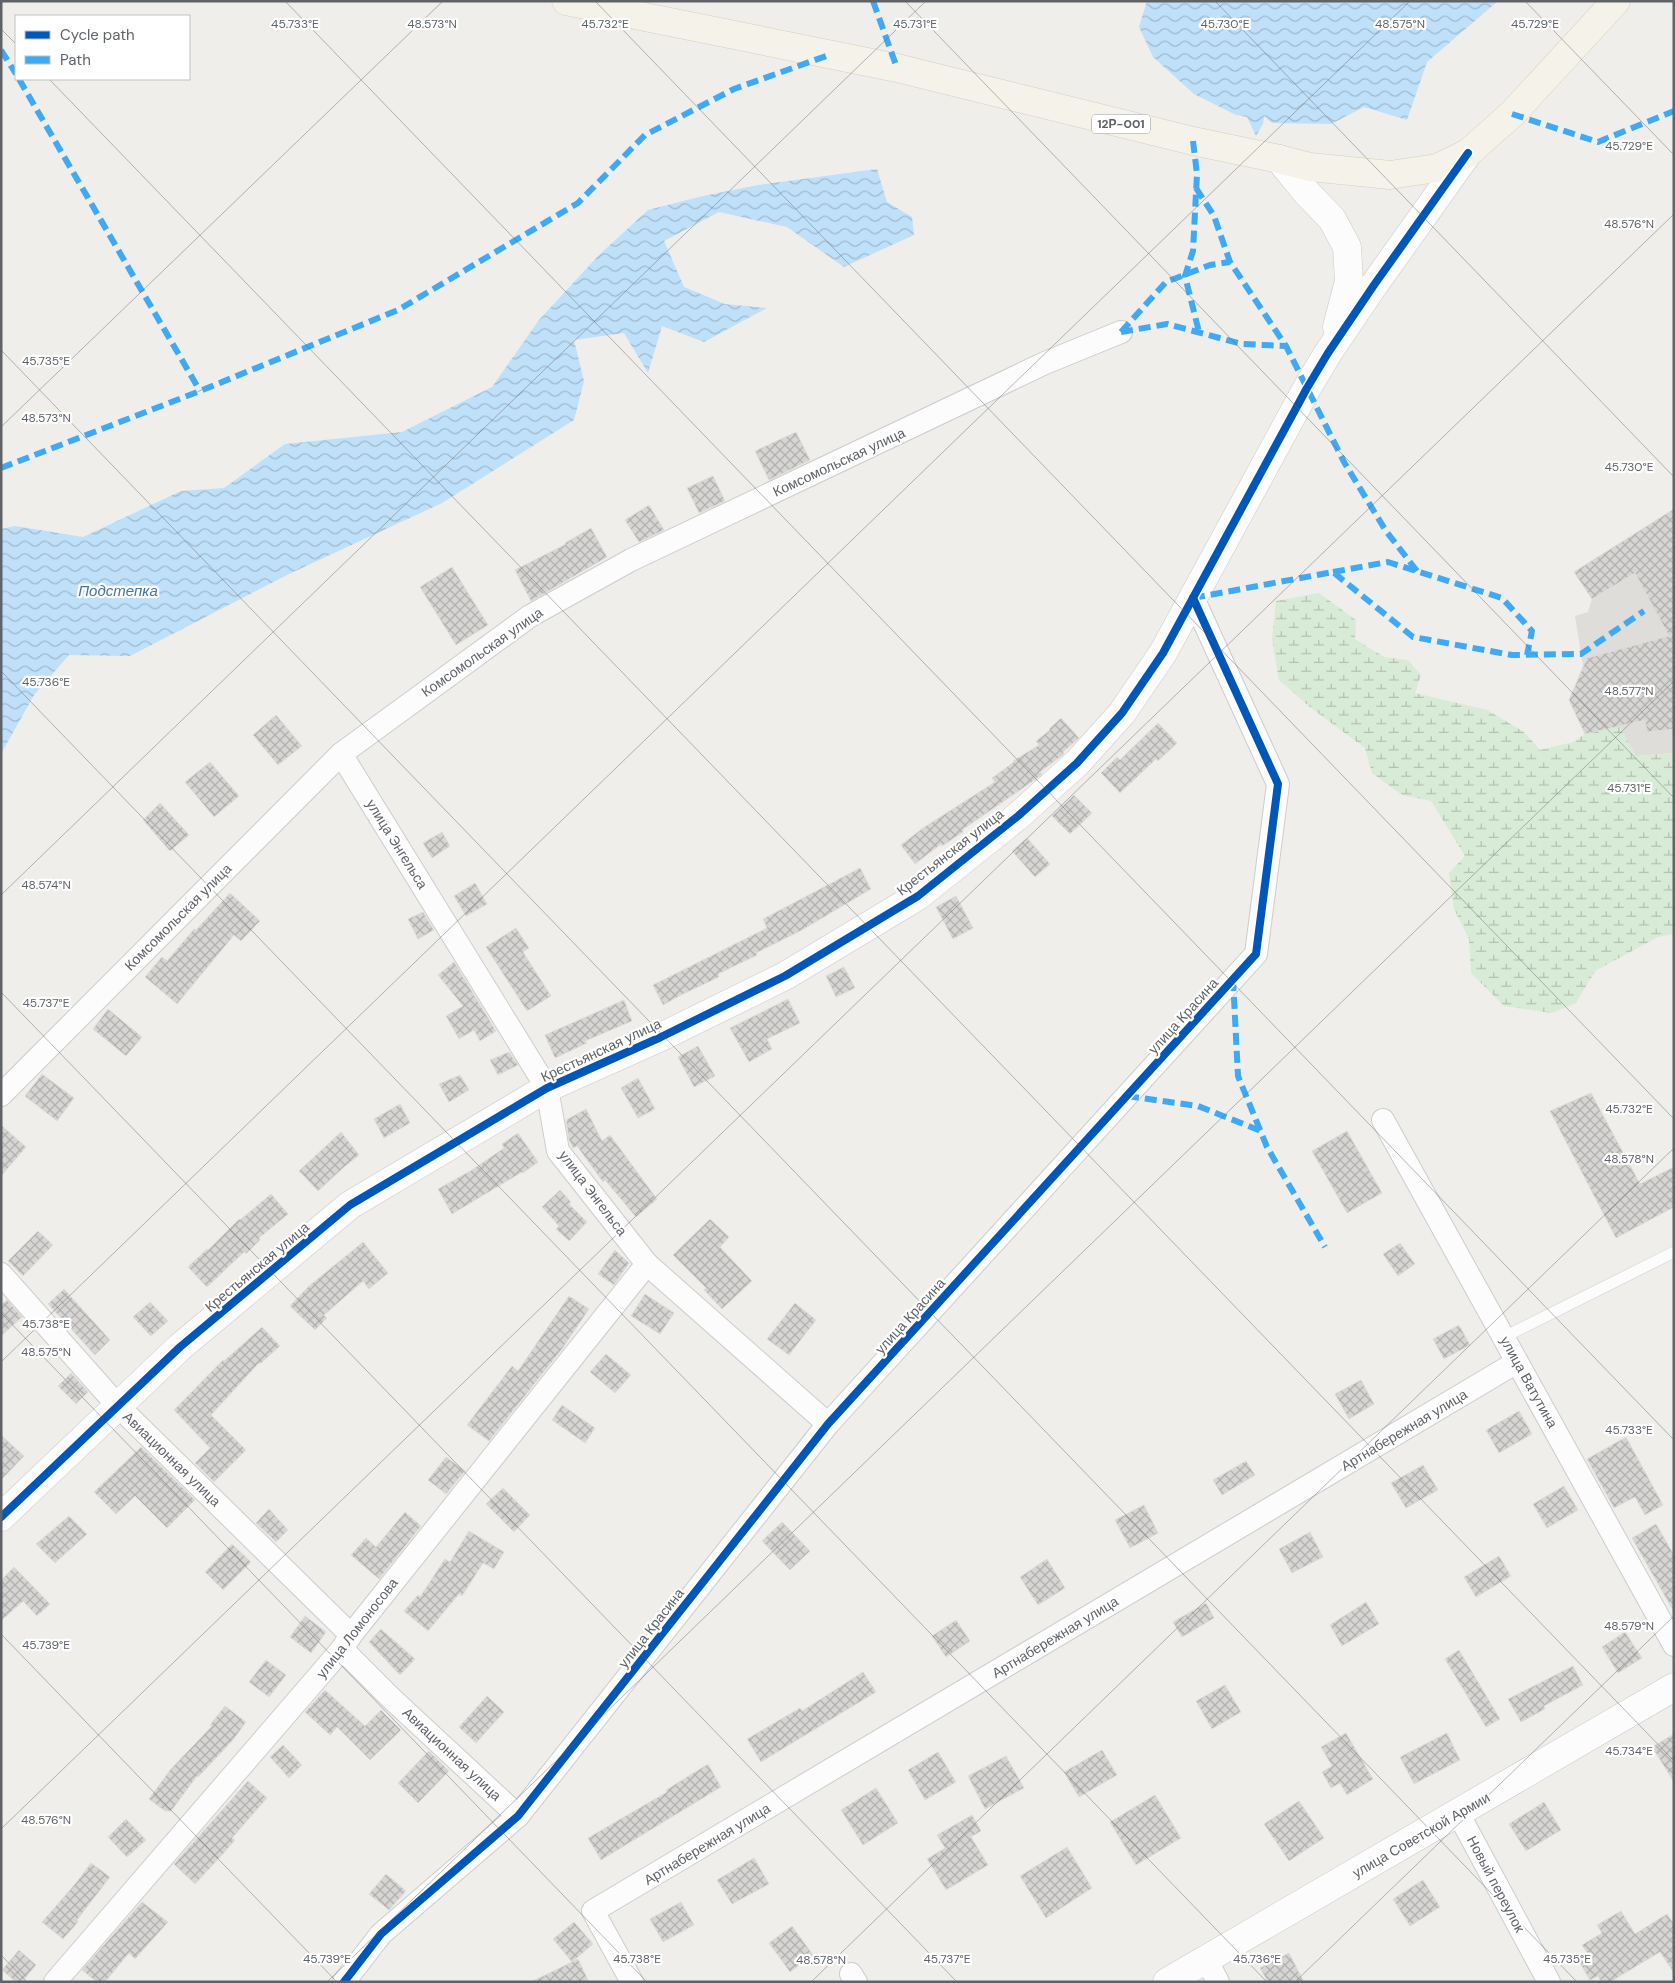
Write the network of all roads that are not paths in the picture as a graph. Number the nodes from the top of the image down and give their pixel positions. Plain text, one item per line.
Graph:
1 (566, 1) edge
2 (1616, 1) edge
3 (1468, 153) junction
4 (1279, 158) junction
5 (1121, 332) dead end
6 (1328, 353) junction
7 (1193, 598) junction
8 (341, 754) junction
9 (547, 1088) junction
10 (1, 1095) edge
11 (1383, 1120) dead end
12 (1674, 1252) edge
13 (647, 1264) junction
14 (1, 1274) edge
15 (1504, 1337) junction
16 (1518, 1362) junction
17 (118, 1406) junction
18 (828, 1424) junction
19 (1, 1517) edge
20 (347, 1642) junction
21 (1674, 1645) edge
22 (1674, 1686) edge
23 (1458, 1813) junction
24 (518, 1816) junction
25 (1212, 1970) edge
26 (54, 1982) edge
27 (344, 1982) edge
28 (632, 1982) edge
29 (1167, 1982) edge
30 (1549, 1982) edge

1 - 4 main road, 12Р-001
2 - 3 main road, 12Р-001
3 - 4 main road, 12Р-001
3 - 6 street
4 - 6 street
5 - 8 street, Комсомольская улица
6 - 7 street, Крестьянская улица
7 - 9 street, Крестьянская улица
7 - 18 street, улица Красина
8 - 9 street, улица Энгельса
8 - 10 street, Комсомольская улица
9 - 13 street, улица Энгельса
9 - 17 street, Крестьянская улица
11 - 15 street, улица Ватутина
12 - 15 lane
13 - 18 street, улица Энгельса
13 - 20 street, улица Ломоносова
14 - 17 street, Авиационная улица
15 - 16 street, улица Ватутина
16 - 21 street, улица Ватутина
16 - 28 street, Артнабережная улица
17 - 19 street, Крестьянская улица
17 - 20 street, Авиационная улица
18 - 24 street, улица Красина
20 - 24 street, Авиационная улица
20 - 26 street, улица Ломоносова
22 - 23 street, улица Советской Армии
23 - 25 street, улица Советской Армии
23 - 30 street, Новый переулок
24 - 27 street, улица Красина
25 - 29 street, улица Советской Армии

